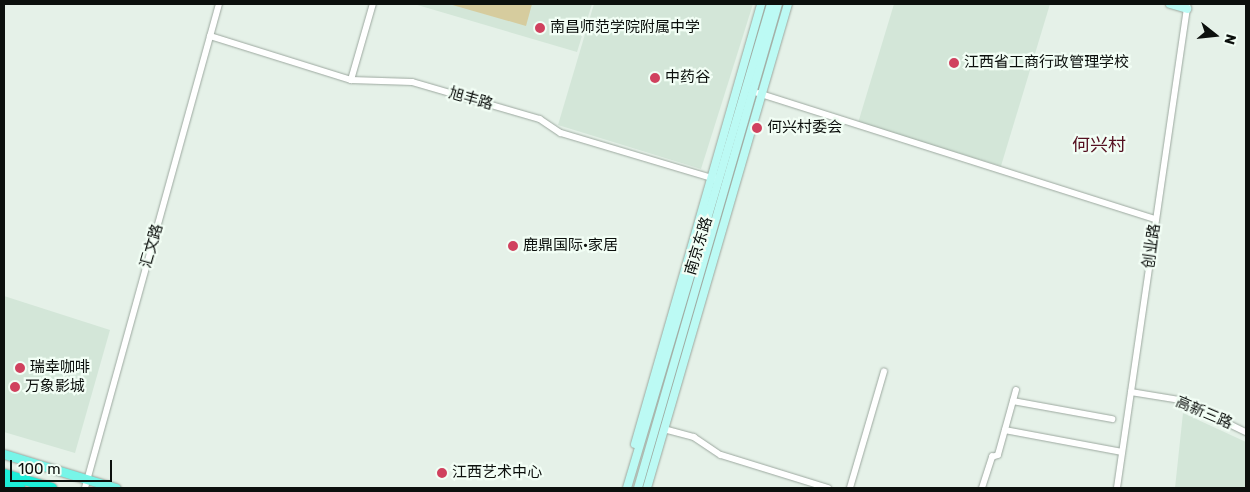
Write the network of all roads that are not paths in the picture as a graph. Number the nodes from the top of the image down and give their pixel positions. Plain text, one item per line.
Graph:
1 (219, 4) edge
2 (373, 4) edge
3 (761, 4) edge
4 (771, 4) edge
5 (778, 4) edge
6 (788, 4) edge
7 (1170, 4) edge
8 (1188, 6) edge
9 (210, 36) junction
10 (351, 80) junction
11 (757, 93) junction
12 (710, 178) junction
13 (719, 180) junction
14 (728, 183) junction
15 (1155, 219) junction
16 (884, 372) dead end
17 (1016, 390) dead end
18 (1132, 392) junction
19 (1013, 401) junction
20 (1112, 419) dead end
21 (664, 428) junction
22 (1005, 430) junction
23 (1246, 432) edge
24 (1122, 452) junction
25 (4, 454) edge
26 (4, 474) edge
27 (4, 484) edge
28 (86, 484) edge
29 (20, 488) edge
30 (52, 488) edge
31 (116, 488) edge
32 (622, 488) edge
33 (627, 488) edge
34 (638, 488) edge
35 (646, 488) edge
36 (828, 488) edge
37 (850, 488) edge
38 (984, 488) edge
39 (1117, 488) edge

1 - 9 street, 汇文路
2 - 10 street
3 - 12 street
4 - 13 street, 南京东路
5 - 11 street, 南京东路
6 - 11 street
7 - 8 street
8 - 15 street, 创业路
9 - 10 street, 旭丰路
9 - 28 street, 汇文路
10 - 12 street, 旭丰路
11 - 14 street, 南京东路
11 - 15 street
11 - 21 street
12 - 13 street, 旭丰路
12 - 32 street
13 - 14 street, 旭丰路
13 - 33 street, 南京东路
14 - 34 street, 南京东路
15 - 18 street, 创业路
16 - 37 street
17 - 19 street
18 - 23 street, 高新三路
18 - 24 street, 创业路
19 - 20 street
19 - 22 street
21 - 35 street
21 - 36 street
22 - 24 street
22 - 38 street
24 - 39 street, 创业路
25 - 28 main road
26 - 30 highway
27 - 29 highway
28 - 31 main road

